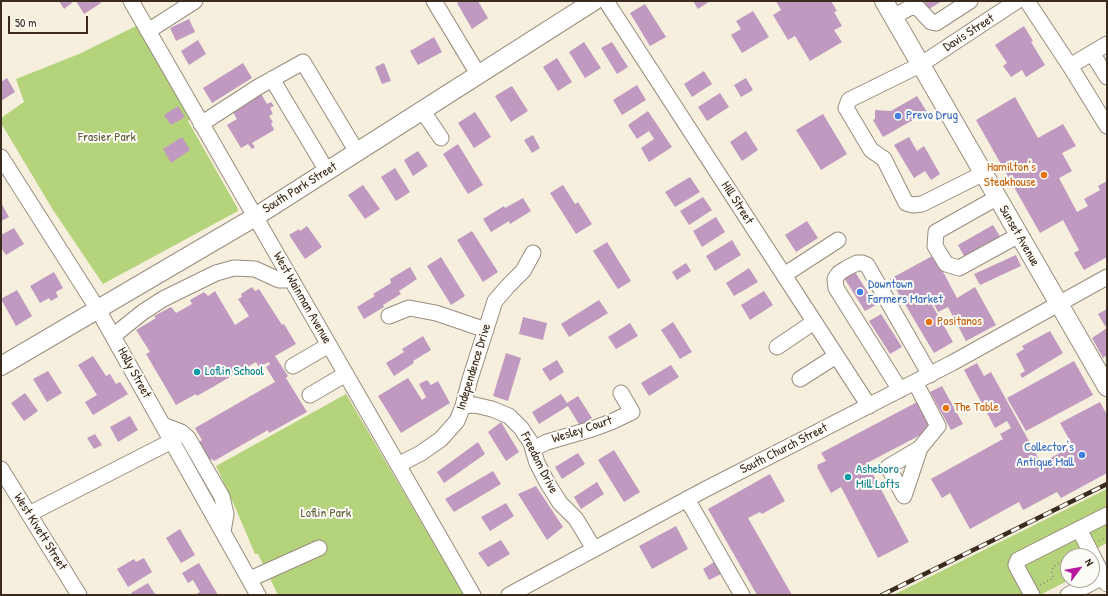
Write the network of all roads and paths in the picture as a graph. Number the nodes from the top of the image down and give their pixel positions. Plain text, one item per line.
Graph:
1 (131, 1) edge
2 (195, 1) edge
3 (434, 1) edge
4 (594, 1) edge
5 (606, 1) edge
6 (884, 1) edge
7 (970, 1) edge
8 (1017, 1) edge
9 (1027, 1) edge
10 (893, 17) junction
11 (148, 31) junction
12 (1107, 44) edge
13 (1092, 53) junction
14 (920, 65) junction
15 (1070, 66) junction
16 (478, 74) junction
17 (1107, 77) edge
18 (272, 79) junction
19 (422, 110) junction
20 (201, 124) junction
21 (1107, 126) edge
22 (441, 138) dead end
23 (357, 152) junction
24 (1, 157) edge
25 (327, 171) junction
26 (984, 173) junction
27 (998, 198) junction
28 (255, 217) junction
29 (1019, 235) junction
30 (838, 240) dead end
31 (533, 253) dead end
32 (784, 275) junction
33 (1107, 277) edge
34 (291, 280) junction
35 (1058, 304) junction
36 (97, 308) junction
37 (389, 316) dead end
38 (814, 322) junction
39 (486, 330) junction
40 (113, 336) junction
41 (329, 345) junction
42 (777, 347) dead end
43 (836, 356) junction
44 (1, 366) edge
45 (293, 366) dead end
46 (346, 374) junction
47 (930, 375) junction
48 (800, 379) dead end
49 (915, 382) junction
50 (1107, 387) edge
51 (900, 390) junction
52 (621, 393) dead end
53 (310, 395) dead end
54 (463, 406) junction
55 (869, 406) junction
56 (163, 426) junction
57 (172, 441) junction
58 (920, 448) dead end
59 (533, 449) junction
60 (398, 465) junction
61 (1, 469) edge
62 (687, 499) junction
63 (28, 514) junction
64 (1107, 515) edge
65 (1079, 529) junction
66 (223, 532) junction
67 (319, 548) dead end
68 (594, 549) junction
69 (1060, 563) edge
70 (250, 579) junction
71 (1105, 580) edge
72 (1031, 593) edge
73 (79, 595) edge
74 (258, 595) edge
75 (473, 595) edge
76 (509, 595) edge
77 (742, 595) edge
78 (1068, 595) edge

1 - 11 street, West Wainman Avenue
2 - 11 street
3 - 16 street
4 - 16 main road, South Park Street
5 - 32 street, Hill Street
6 - 10 main road, Sunset Avenue
7 - 10 street
8 - 14 street, Davis Street
9 - 15 street
10 - 14 main road, Sunset Avenue
11 - 20 street, West Wainman Avenue
12 - 13 street
13 - 15 street
13 - 17 street
14 - 26 main road, Sunset Avenue
14 - 26 street, Davis Street
15 - 21 street
16 - 19 main road, South Park Street
18 - 20 street
18 - 23 street
18 - 25 street
19 - 22 street
19 - 23 main road, South Park Street
20 - 28 street, West Wainman Avenue
23 - 25 main road, South Park Street
24 - 36 street, Holly Street
25 - 28 main road, South Park Street
26 - 27 main road, Sunset Avenue
27 - 29 main road, Sunset Avenue
27 - 29 street
28 - 34 street, West Wainman Avenue
28 - 36 main road, South Park Street
29 - 35 main road, Sunset Avenue
30 - 32 street
31 - 39 street, Independence Drive
32 - 38 street, Hill Street
33 - 35 street, South Church Street
34 - 40 street
34 - 41 street, West Wainman Avenue
35 - 47 street, South Church Street
35 - 50 main road, Sunset Avenue
36 - 40 street, Holly Street
36 - 44 main road, South Park Street
37 - 39 street
38 - 42 street
38 - 43 street, Hill Street
39 - 54 street, Independence Drive
40 - 56 street, Holly Street
41 - 45 street
41 - 46 street, West Wainman Avenue
43 - 48 street
43 - 55 street, Hill Street
46 - 53 street
46 - 60 street, West Wainman Avenue
47 - 49 street, South Church Street
47 - 51 street
49 - 51 street, South Church Street
49 - 58 street
51 - 55 street, South Church Street
52 - 59 street, Wesley Court
54 - 59 street, Freedom Drive
54 - 60 street, Independence Drive
55 - 62 street, South Church Street
56 - 57 street, Holly Street
56 - 66 street
57 - 63 street
57 - 66 street, Holly Street
59 - 68 street, Freedom Drive
60 - 75 street, West Wainman Avenue
61 - 63 street, West Kivett Street
62 - 68 street, South Church Street
62 - 77 street
63 - 73 street, West Kivett Street
64 - 65 street
65 - 71 street
65 - 72 street
66 - 70 street, Holly Street
67 - 70 street
68 - 76 street, South Church Street
69 - 72 path
70 - 74 street, Holly Street
71 - 78 street

